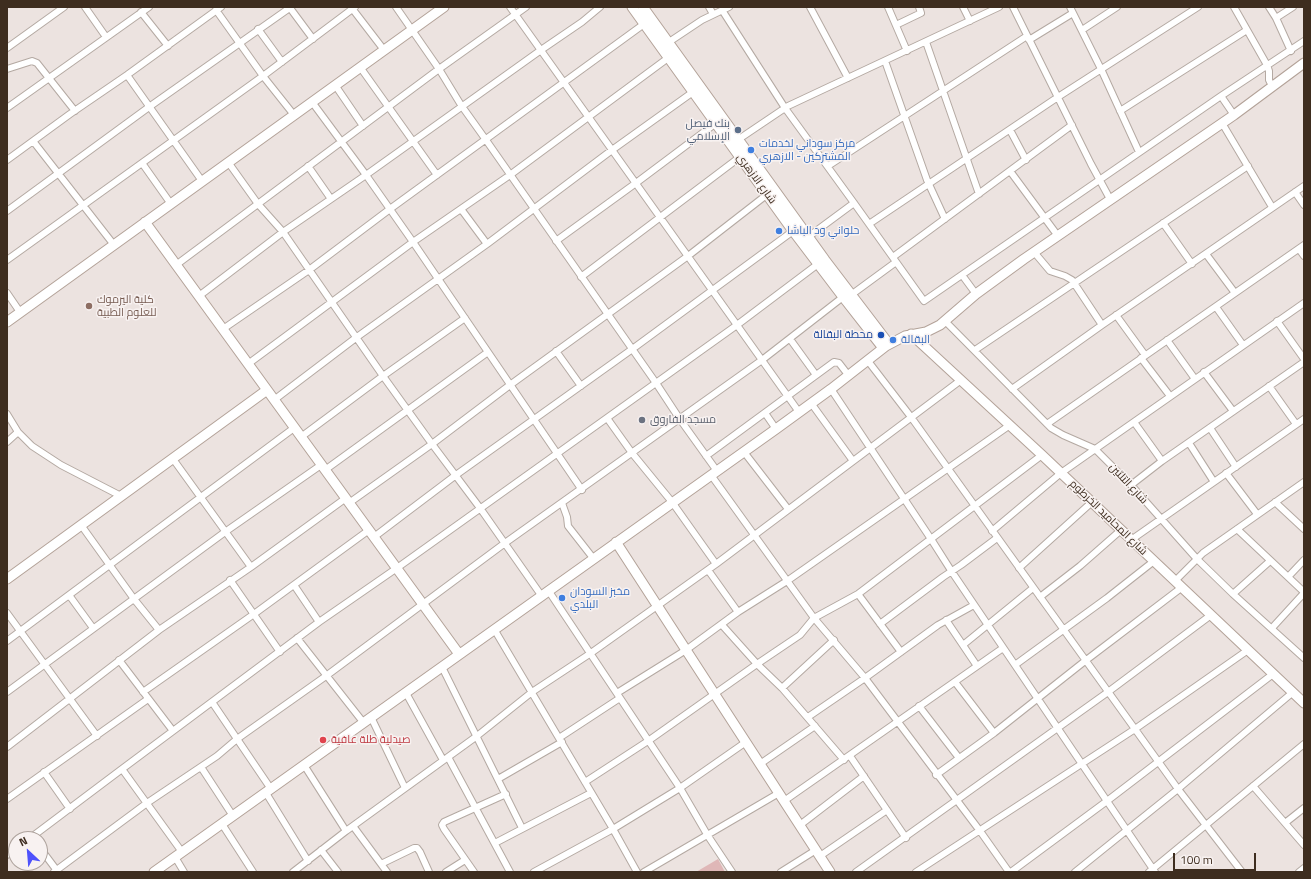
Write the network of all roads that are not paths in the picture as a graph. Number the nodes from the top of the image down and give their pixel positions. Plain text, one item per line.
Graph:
1 (64, 7) edge
2 (85, 7) edge
3 (149, 7) edge
4 (290, 7) edge
5 (396, 7) edge
6 (444, 7) edge
7 (510, 7) edge
8 (526, 7) edge
9 (600, 7) edge
10 (632, 7) edge
11 (643, 7) edge
12 (709, 7) edge
13 (729, 7) edge
14 (810, 7) edge
15 (888, 7) edge
16 (919, 7) edge
17 (963, 7) edge
18 (999, 7) edge
19 (1117, 7) edge
20 (1198, 7) edge
21 (1234, 7) edge
22 (1269, 7) edge
23 (1293, 7) edge
24 (353, 8) edge
25 (1016, 8) edge
26 (219, 9) edge
27 (722, 10) junction
28 (1071, 10) edge
29 (141, 12) junction
30 (713, 14) junction
31 (516, 15) junction
32 (1276, 18) junction
33 (970, 21) junction
34 (644, 24) junction
35 (896, 25) junction
36 (258, 29) junction
37 (412, 30) junction
38 (1082, 30) junction
39 (1247, 30) junction
40 (106, 37) junction
41 (1028, 38) junction
42 (313, 39) junction
43 (1304, 41) edge
44 (669, 42) junction
45 (926, 42) junction
46 (239, 43) junction
47 (168, 46) junction
48 (7, 48) edge
49 (384, 50) junction
50 (541, 50) junction
51 (907, 51) junction
52 (1291, 51) junction
53 (668, 58) junction
54 (885, 61) junction
55 (282, 62) junction
56 (1304, 63) edge
57 (1267, 65) junction
58 (360, 67) junction
59 (7, 69) edge
60 (440, 69) junction
61 (1101, 69) junction
62 (127, 75) junction
63 (263, 76) junction
64 (49, 78) junction
65 (848, 78) junction
66 (564, 82) junction
67 (335, 85) junction
68 (1272, 86) junction
69 (944, 91) junction
70 (693, 92) junction
71 (1221, 96) junction
72 (1058, 97) junction
73 (7, 99) edge
74 (312, 102) junction
75 (461, 105) junction
76 (9, 107) edge
77 (149, 107) junction
78 (388, 107) junction
79 (785, 108) junction
80 (75, 111) junction
81 (1120, 111) junction
82 (294, 115) junction
83 (1234, 115) junction
84 (905, 116) junction
85 (589, 117) junction
86 (716, 123) junction
87 (1222, 123) junction
88 (363, 126) junction
89 (1072, 126) junction
90 (1010, 130) junction
91 (739, 139) junction
92 (173, 140) junction
93 (413, 140) junction
94 (486, 140) junction
95 (33, 141) junction
96 (341, 142) junction
97 (612, 150) junction
98 (1139, 152) junction
99 (740, 157) junction
100 (967, 159) junction
101 (7, 160) edge
102 (1026, 160) junction
103 (228, 162) junction
104 (142, 163) junction
105 (308, 166) junction
106 (828, 166) junction
107 (1248, 166) junction
108 (1010, 171) junction
109 (58, 173) junction
110 (366, 175) junction
111 (437, 175) junction
112 (510, 175) junction
113 (1100, 180) junction
114 (202, 181) junction
115 (636, 183) junction
116 (928, 184) junction
117 (1304, 186) edge
118 (771, 192) junction
119 (1295, 192) junction
120 (978, 194) junction
121 (331, 198) junction
122 (1110, 199) junction
123 (854, 203) junction
124 (171, 204) junction
125 (258, 204) junction
126 (83, 205) junction
127 (1304, 205) edge
128 (1272, 207) junction
129 (534, 208) junction
130 (390, 209) junction
131 (461, 209) junction
132 (7, 211) edge
133 (661, 218) junction
134 (1045, 218) junction
135 (945, 219) junction
136 (145, 222) junction
137 (1163, 223) junction
138 (869, 224) junction
139 (793, 230) junction
140 (282, 232) junction
141 (1058, 236) junction
142 (808, 237) junction
143 (556, 241) junction
144 (413, 242) junction
145 (114, 244) junction
146 (487, 244) junction
147 (1302, 247) edge
148 (1034, 252) junction
149 (1206, 254) junction
150 (688, 256) junction
151 (1304, 256) edge
152 (7, 260) edge
153 (895, 260) junction
154 (818, 264) junction
155 (1192, 264) junction
156 (176, 265) junction
157 (309, 270) junction
158 (962, 275) junction
159 (581, 277) junction
160 (438, 280) junction
161 (1073, 283) junction
162 (712, 291) junction
163 (7, 293) edge
164 (1235, 293) junction
165 (976, 294) junction
166 (199, 296) junction
167 (847, 296) junction
168 (331, 302) junction
169 (1304, 302) edge
170 (1216, 307) junction
171 (20, 312) junction
172 (607, 314) junction
173 (1116, 315) junction
174 (465, 318) junction
175 (945, 321) junction
176 (1277, 321) junction
177 (7, 322) edge
178 (737, 325) junction
179 (1102, 325) junction
180 (223, 329) junction
181 (910, 334) junction
182 (357, 338) junction
183 (790, 339) junction
184 (1167, 340) junction
185 (1242, 345) junction
186 (886, 346) junction
187 (632, 350) junction
188 (975, 350) junction
189 (556, 351) junction
190 (488, 352) junction
191 (1143, 356) junction
192 (762, 360) junction
193 (1304, 360) edge
194 (868, 361) junction
195 (248, 364) junction
196 (1204, 372) junction
197 (816, 375) junction
198 (383, 376) junction
199 (849, 376) junction
200 (1195, 378) junction
201 (960, 380) junction
202 (656, 383) junction
203 (510, 385) junction
204 (581, 386) junction
205 (1269, 386) junction
206 (831, 389) junction
207 (1012, 389) junction
208 (267, 390) junction
209 (788, 396) junction
210 (1170, 396) junction
211 (274, 400) junction
212 (811, 404) junction
213 (408, 411) junction
214 (1233, 411) junction
215 (799, 412) junction
216 (765, 413) junction
217 (7, 414) edge
218 (911, 417) junction
219 (607, 418) junction
220 (679, 418) junction
221 (1304, 419) edge
222 (534, 420) junction
223 (1134, 422) junction
224 (1047, 424) junction
225 (1296, 424) junction
226 (1010, 425) junction
227 (294, 428) junction
228 (776, 428) junction
229 (1210, 428) junction
230 (18, 432) junction
231 (301, 437) junction
232 (7, 442) edge
233 (1188, 443) junction
234 (432, 444) junction
235 (870, 447) junction
236 (1095, 449) junction
237 (632, 452) junction
238 (744, 452) junction
239 (558, 453) junction
240 (1042, 455) junction
241 (706, 456) junction
242 (173, 458) junction
243 (853, 461) junction
244 (1162, 461) junction
245 (1236, 466) junction
246 (323, 467) junction
247 (948, 469) junction
248 (714, 473) junction
249 (1061, 473) junction
250 (1226, 473) junction
251 (456, 475) junction
252 (1214, 482) junction
253 (1304, 482) edge
254 (1131, 485) junction
255 (582, 490) junction
256 (121, 496) junction
257 (201, 498) junction
258 (904, 499) junction
259 (347, 500) junction
260 (672, 502) junction
261 (1092, 502) junction
262 (1275, 502) junction
263 (562, 503) junction
264 (974, 506) junction
265 (480, 508) junction
266 (788, 509) junction
267 (1257, 514) junction
268 (1161, 520) junction
269 (81, 525) junction
270 (1237, 529) junction
271 (1304, 529) edge
272 (1121, 530) junction
273 (992, 531) junction
274 (225, 532) junction
275 (371, 533) junction
276 (754, 535) junction
277 (997, 538) junction
278 (931, 539) junction
279 (1131, 540) junction
280 (616, 542) junction
281 (505, 543) junction
282 (593, 558) junction
283 (1197, 559) junction
284 (1304, 560) edge
285 (1154, 561) junction
286 (1270, 561) junction
287 (716, 564) junction
288 (109, 566) junction
289 (251, 567) junction
290 (397, 568) junction
291 (1020, 568) junction
292 (708, 570) junction
293 (952, 572) junction
294 (1288, 577) junction
295 (7, 579) edge
296 (230, 580) junction
297 (787, 581) junction
298 (294, 585) junction
299 (1178, 585) junction
300 (1034, 588) junction
301 (545, 593) junction
302 (1304, 593) edge
303 (858, 594) junction
304 (1233, 594) junction
305 (69, 596) junction
306 (1040, 597) junction
307 (134, 599) junction
308 (422, 604) junction
309 (974, 605) junction
310 (657, 606) junction
311 (738, 612) junction
312 (7, 613) edge
313 (254, 614) junction
314 (1211, 614) junction
315 (814, 618) junction
316 (946, 620) junction
317 (319, 622) junction
318 (880, 624) junction
319 (722, 625) junction
320 (988, 626) junction
321 (93, 628) junction
322 (1272, 628) junction
323 (494, 629) junction
324 (159, 630) junction
325 (1063, 630) junction
326 (20, 631) junction
327 (297, 638) junction
328 (834, 640) junction
329 (7, 641) edge
330 (963, 645) junction
331 (1003, 648) junction
332 (686, 650) junction
333 (1248, 650) junction
334 (280, 652) junction
335 (901, 652) junction
336 (591, 653) junction
337 (459, 654) junction
338 (1304, 658) edge
339 (119, 660) junction
340 (1085, 661) junction
341 (45, 664) junction
342 (757, 664) junction
343 (1015, 665) junction
344 (977, 666) junction
345 (442, 667) junction
346 (1273, 674) junction
347 (326, 676) junction
348 (865, 678) junction
349 (955, 682) junction
350 (782, 688) junction
351 (7, 692) edge
352 (143, 692) junction
353 (532, 692) junction
354 (1108, 692) junction
355 (406, 693) junction
356 (1292, 693) junction
357 (714, 694) junction
358 (618, 696) junction
359 (1037, 698) junction
360 (70, 699) junction
361 (148, 699) junction
362 (212, 702) junction
363 (1304, 703) edge
364 (919, 706) junction
365 (808, 717) junction
366 (367, 720) junction
367 (897, 722) junction
368 (815, 726) junction
369 (1058, 729) junction
370 (1135, 729) junction
371 (173, 731) junction
372 (994, 733) junction
373 (97, 736) junction
374 (477, 736) junction
375 (237, 739) junction
376 (561, 740) junction
377 (648, 742) junction
378 (746, 742) junction
379 (1304, 744) edge
380 (7, 747) edge
381 (445, 758) junction
382 (847, 758) junction
383 (960, 758) junction
384 (1158, 762) junction
385 (760, 764) junction
386 (1081, 764) junction
387 (304, 765) junction
388 (201, 767) junction
389 (122, 769) junction
390 (44, 772) junction
391 (936, 775) junction
392 (864, 776) junction
393 (498, 778) junction
394 (585, 782) junction
395 (1253, 786) junction
396 (405, 788) junction
397 (680, 788) junction
398 (1178, 789) junction
399 (269, 791) junction
400 (591, 793) junction
401 (506, 794) junction
402 (782, 797) junction
403 (7, 799) edge
404 (957, 801) junction
405 (1107, 801) junction
406 (147, 803) junction
407 (477, 808) junction
408 (1304, 808) edge
409 (70, 809) junction
410 (887, 810) junction
411 (233, 816) junction
412 (1285, 823) junction
413 (222, 824) junction
414 (800, 825) junction
415 (353, 826) junction
416 (1206, 826) junction
417 (522, 828) junction
418 (613, 829) junction
419 (1126, 830) junction
420 (40, 831) edge
421 (346, 831) junction
422 (980, 831) junction
423 (708, 836) junction
424 (906, 838) junction
425 (495, 843) junction
426 (1304, 845) edge
427 (321, 850) junction
428 (818, 853) junction
429 (178, 854) junction
430 (48, 860) edge
431 (465, 860) junction
432 (308, 861) junction
433 (382, 864) junction
434 (1304, 868) edge
435 (56, 871) edge
436 (538, 871) edge
437 (1152, 871) edge
438 (154, 872) edge
439 (184, 872) edge
440 (253, 872) edge
441 (293, 872) edge
442 (338, 872) edge
443 (387, 872) edge
444 (429, 872) edge
445 (446, 872) edge
446 (474, 872) edge
447 (510, 872) edge
448 (637, 872) edge
449 (644, 872) edge
450 (732, 872) edge
451 (781, 872) edge
452 (830, 872) edge
453 (856, 872) edge
454 (916, 872) edge
455 (1010, 872) edge
456 (1075, 872) edge
457 (1242, 872) edge
458 (1299, 872) edge

1 - 48 street
2 - 40 street
3 - 29 street
4 - 36 street
4 - 42 street
5 - 37 street
6 - 37 street
7 - 31 street
8 - 31 street
9 - 50 street
10 - 34 street, شارع الازهري
11 - 44 street, شارع الازهري
12 - 30 street
13 - 27 street
14 - 65 street
15 - 35 street
16 - 35 street
17 - 33 street
18 - 33 street
19 - 38 street
20 - 61 street
21 - 39 street
22 - 32 street
23 - 32 street
24 - 42 street
24 - 49 street
25 - 41 street
26 - 46 street
26 - 47 street
27 - 30 street
27 - 79 street
28 - 38 street
28 - 41 street
29 - 40 street
29 - 47 street
30 - 44 street
31 - 50 street
31 - 60 street
32 - 52 street
33 - 45 street
34 - 53 street, شارع الازهري
34 - 66 street
35 - 51 street
36 - 46 street
36 - 55 street
37 - 49 street
37 - 60 street
38 - 61 street
39 - 57 street
39 - 81 street
40 - 64 street
41 - 69 street
41 - 72 street
42 - 55 street
43 - 52 street
44 - 91 street, شارع الازهري
45 - 51 street
45 - 69 street
46 - 63 street
46 - 77 street
47 - 62 street
49 - 58 street
50 - 66 street
50 - 75 street
51 - 54 street
52 - 57 street
53 - 70 street, شارع الازهري
53 - 85 street
54 - 65 street
54 - 84 street
55 - 63 street
56 - 68 street
57 - 68 street
57 - 71 street
58 - 67 street
58 - 78 street
59 - 64 street
60 - 75 street
60 - 78 street
61 - 72 street
61 - 81 street
62 - 77 street
62 - 80 street
63 - 82 street
63 - 92 street
64 - 76 street
64 - 80 street
65 - 79 street
66 - 85 street
66 - 94 street
67 - 74 street
67 - 88 street
68 - 83 street
69 - 84 street
69 - 100 street
70 - 86 street, شارع الازهري
70 - 97 street
71 - 83 street
71 - 98 street
72 - 89 street
72 - 90 street
73 - 76 street
74 - 82 street
74 - 96 street
75 - 93 street
75 - 94 street
77 - 92 street
77 - 109 street
78 - 88 street
78 - 93 street
79 - 91 street
79 - 106 street
80 - 95 street
81 - 98 street
82 - 103 street
83 - 87 street
84 - 106 street
84 - 116 street
85 - 97 street
85 - 112 street
86 - 99 street, شارع الازهري
86 - 115 street
87 - 107 street
87 - 122 street
88 - 96 street
89 - 102 street
89 - 113 street
90 - 100 street
90 - 102 street
91 - 118 street, شارع الازهري
92 - 104 street
92 - 114 street
93 - 110 street
93 - 111 street
94 - 111 street
94 - 112 street
95 - 101 street
95 - 109 street
96 - 105 street
96 - 110 street
97 - 115 street
97 - 129 street
98 - 113 street
99 - 118 street, شارع الازهري
99 - 133 street
100 - 116 street
100 - 120 street
102 - 108 street
103 - 114 street
103 - 125 street
104 - 124 street
104 - 126 street
105 - 121 street
105 - 125 street
106 - 123 street
107 - 128 street
107 - 137 street
108 - 120 street
108 - 134 street
109 - 126 street
109 - 132 street
110 - 121 street
110 - 130 street
111 - 130 street
112 - 129 street
112 - 131 street
113 - 122 street
113 - 134 street
114 - 124 street
115 - 133 street
115 - 143 street
116 - 135 street
116 - 138 street
117 - 119 street
118 - 139 street, شارع الازهري
118 - 142 street, شارع الازهري
118 - 150 street
119 - 127 street
119 - 128 street
120 - 135 street
121 - 140 street
122 - 141 street
123 - 138 street
123 - 142 street
124 - 136 street
125 - 140 street
125 - 156 street
126 - 145 street
126 - 152 street
128 - 149 street
129 - 143 street
129 - 146 street
130 - 144 street
130 - 157 street
131 - 144 street
131 - 146 street
133 - 150 street
133 - 159 street
134 - 141 street
134 - 158 street
135 - 153 street
136 - 145 street
136 - 156 street
137 - 155 street
137 - 161 street
138 - 153 street
139 - 154 street, شارع الازهري
139 - 162 street
140 - 157 street
140 - 166 street
141 - 148 street
142 - 167 street, شارع الازهري
143 - 159 street
144 - 160 street
144 - 168 street
145 - 171 street
146 - 160 street
147 - 151 street
147 - 164 street
148 - 161 street
148 - 165 street
149 - 155 street
149 - 164 street
150 - 162 street
150 - 172 street
153 - 158 street
153 - 167 street
154 - 167 street, شارع الازهري
154 - 178 street
155 - 173 street
156 - 166 street
157 - 168 street
157 - 180 street
158 - 165 street
159 - 172 street
160 - 174 street
160 - 182 street
161 - 179 street
161 - 188 street
162 - 178 street
162 - 187 street
163 - 171 street
164 - 170 street
165 - 175 street
166 - 180 street
167 - 183 street
167 - 186 street, شارع الازهري
168 - 182 street
168 - 195 street
169 - 176 street
170 - 184 street
170 - 185 street
171 - 177 street
172 - 187 street
172 - 189 street
173 - 179 street
173 - 191 street
174 - 190 street
174 - 198 street
175 - 181 street
175 - 188 street, شارع التلتين
176 - 185 street
176 - 193 street
178 - 192 street
178 - 202 street
179 - 207 street
180 - 195 street
181 - 186 street
181 - 201 street, شارع المحاميد الخرطوم
182 - 198 street
182 - 211 street
183 - 192 street
183 - 197 street
184 - 191 street
184 - 200 street
185 - 196 street
186 - 194 street
187 - 202 street
187 - 204 street
188 - 207 street, شارع التلتين
189 - 203 street
189 - 204 street
190 - 203 street
190 - 213 street
191 - 210 street
191 - 224 street
192 - 209 street
192 - 220 street
193 - 205 street
194 - 199 street
194 - 218 street
195 - 208 street
196 - 200 street
196 - 214 street
197 - 199 street
197 - 209 street
198 - 213 street
198 - 231 street
199 - 206 street
200 - 210 street
201 - 218 street
201 - 226 street, شارع المحاميد الخرطوم
202 - 219 street
202 - 220 street
203 - 222 street
203 - 234 street
204 - 222 street
205 - 214 street
205 - 225 street
206 - 212 street
206 - 235 street
207 - 224 street, شارع التلتين
208 - 211 street
208 - 242 street
209 - 215 street
209 - 216 street
210 - 223 street
211 - 227 street
212 - 215 street
212 - 243 street
213 - 234 street
213 - 246 street
214 - 229 street
215 - 228 street
216 - 228 street
216 - 241 street
217 - 230 street
218 - 235 street
218 - 247 street
219 - 237 street
219 - 239 street
220 - 237 street
220 - 241 street
221 - 225 street
222 - 239 street
222 - 251 street
223 - 236 street
223 - 244 street
224 - 236 street, شارع التلتين
225 - 245 street
226 - 240 street, شارع المحاميد الخرطوم
226 - 247 street
227 - 231 street
227 - 257 street
228 - 238 street
229 - 233 street
229 - 245 street
230 - 232 street
230 - 256 street
231 - 246 street
233 - 244 street
233 - 252 street
234 - 251 street
234 - 259 street
235 - 243 street
235 - 258 street
236 - 249 street
236 - 254 street, شارع التلتين
237 - 255 street
237 - 260 street
238 - 248 street
238 - 266 street
239 - 255 street
239 - 265 street
240 - 249 street, شارع المحاميد الخرطوم
240 - 264 street
241 - 248 street
242 - 256 street
242 - 257 street
243 - 266 street
244 - 254 street
245 - 250 street
246 - 259 street
246 - 274 street
247 - 258 street
247 - 264 street
248 - 260 street
248 - 276 street
249 - 261 street, شارع المحاميد الخرطوم
249 - 273 street
250 - 252 street
250 - 267 street
251 - 265 street
251 - 275 street
252 - 268 street
253 - 262 street
254 - 268 street, شارع التلتين
255 - 263 street
256 - 269 street
257 - 274 street
257 - 288 street
258 - 278 street
258 - 297 street
259 - 275 street
259 - 289 street
260 - 280 street
260 - 287 street
261 - 272 street, شارع المحاميد الخرطوم
261 - 291 street
262 - 267 street
262 - 271 street
263 - 281 street
263 - 282 street
264 - 273 street
264 - 278 street
265 - 281 street
265 - 290 street
266 - 276 street
267 - 270 street
268 - 279 street
268 - 283 street, شارع التلتين
269 - 288 street
269 - 295 street
270 - 283 street
270 - 286 street
272 - 279 street, شارع المحاميد الخرطوم
272 - 306 street
273 - 277 street
274 - 289 street
274 - 307 street
275 - 290 street
275 - 298 street
276 - 287 street
276 - 297 street
277 - 291 street
277 - 293 street
278 - 293 street
278 - 303 street
279 - 285 street, شارع المحاميد الخرطوم
280 - 282 street
280 - 310 street
281 - 301 street
281 - 308 street
282 - 301 street
283 - 299 street
283 - 304 street, شارع التلتين
284 - 294 street
285 - 299 street, شارع المحاميد الخرطوم
285 - 325 street
286 - 294 street
286 - 304 street
287 - 292 street
288 - 305 street
288 - 307 street
289 - 296 street
290 - 308 street
290 - 317 street
291 - 300 street
292 - 310 street
292 - 311 street
293 - 309 street
293 - 318 street
294 - 302 street
296 - 313 street
296 - 324 street
297 - 311 street
297 - 315 street
298 - 313 street
298 - 317 street
299 - 314 street, شارع المحاميد الخرطوم
299 - 340 street
300 - 306 street
300 - 320 street
301 - 323 street
301 - 336 street
302 - 322 street
303 - 315 street
303 - 318 street
304 - 322 street, شارع التلتين
305 - 321 street
305 - 326 street
306 - 325 street
307 - 321 street
307 - 324 street
308 - 337 street
308 - 347 street
309 - 316 street
309 - 320 street
310 - 332 street
310 - 336 street
311 - 319 street
312 - 326 street
313 - 334 street
313 - 352 street
314 - 333 street, شارع المحاميد الخرطوم
314 - 354 street
315 - 328 street
315 - 342 street
316 - 330 street
316 - 335 street
317 - 327 street
318 - 335 street
319 - 332 street
319 - 342 street
320 - 330 street
320 - 331 street
321 - 341 street
322 - 338 street, شارع التلتين
323 - 337 street
323 - 353 street
324 - 339 street
325 - 340 street
325 - 343 street
326 - 329 street
326 - 341 street
327 - 334 street
327 - 347 street
328 - 348 street
328 - 350 street
330 - 344 street
331 - 343 street
331 - 344 street
332 - 357 street
332 - 358 street
333 - 346 street, شارع المحاميد الخرطوم
333 - 370 street
334 - 362 street
335 - 348 street
336 - 353 street
336 - 358 street
337 - 345 street
339 - 352 street
339 - 360 street
340 - 354 street
340 - 359 street
341 - 351 street
341 - 360 street
342 - 350 street
342 - 357 street
343 - 359 street
344 - 349 street
345 - 355 street
345 - 374 street
346 - 356 street, شارع المحاميد الخرطوم
346 - 384 street
347 - 366 street
347 - 375 street
348 - 365 street
348 - 367 street
349 - 364 street
349 - 372 street
350 - 365 street
352 - 361 street
353 - 374 street
353 - 376 street
354 - 369 street
354 - 370 street
355 - 366 street
355 - 381 street
356 - 363 street, شارع المحاميد الخرطوم
356 - 398 street
357 - 377 street
357 - 378 street
358 - 376 street
358 - 377 street
359 - 369 street
359 - 372 street
360 - 373 street
360 - 380 street
361 - 371 street
361 - 373 street
362 - 371 street
362 - 375 street
364 - 367 street
364 - 383 street
365 - 368 street
366 - 387 street
366 - 396 street
367 - 382 street
367 - 391 street
368 - 382 street
368 - 385 street
369 - 386 street
369 - 404 street
370 - 384 street
370 - 386 street
371 - 389 street
372 - 383 street
373 - 390 street
374 - 381 street
374 - 393 street
375 - 388 street
375 - 399 street
376 - 393 street
376 - 394 street
377 - 394 street
377 - 397 street
378 - 385 street
378 - 397 street
379 - 395 street
381 - 396 street
381 - 407 street
382 - 392 street
382 - 402 street
383 - 391 street
384 - 398 street
384 - 405 street
385 - 402 street
386 - 405 street
386 - 422 street
387 - 399 street
387 - 421 street
388 - 406 street
388 - 411 street
389 - 406 street
389 - 409 street
390 - 403 street
390 - 409 street
391 - 404 street
392 - 410 street
392 - 414 street
393 - 401 street
394 - 400 street
395 - 412 street
395 - 416 street
396 - 415 street
397 - 418 street
397 - 423 street
398 - 416 street
398 - 419 street
399 - 411 street
399 - 432 street
400 - 417 street
400 - 418 street
401 - 407 street
401 - 417 street
402 - 414 street
402 - 423 street
404 - 422 street
404 - 424 street
405 - 419 street
405 - 455 street
406 - 429 street
406 - 435 street
407 - 425 street
407 - 431 street
408 - 412 street
409 - 420 street
410 - 424 street
410 - 428 street
411 - 413 street
412 - 426 street
413 - 429 street
413 - 440 street
414 - 428 street
415 - 421 street
415 - 433 street
416 - 437 street
416 - 457 street
417 - 425 street
418 - 436 street
418 - 448 street
419 - 437 street
419 - 456 street
421 - 427 street
422 - 454 street
422 - 455 street
423 - 449 street
423 - 450 street
424 - 453 street
425 - 447 street
427 - 432 street
427 - 442 street
428 - 451 street
428 - 452 street
429 - 438 street
429 - 439 street
430 - 435 street
431 - 445 street
431 - 446 street
432 - 441 street
433 - 443 street
433 - 444 street
434 - 458 street

